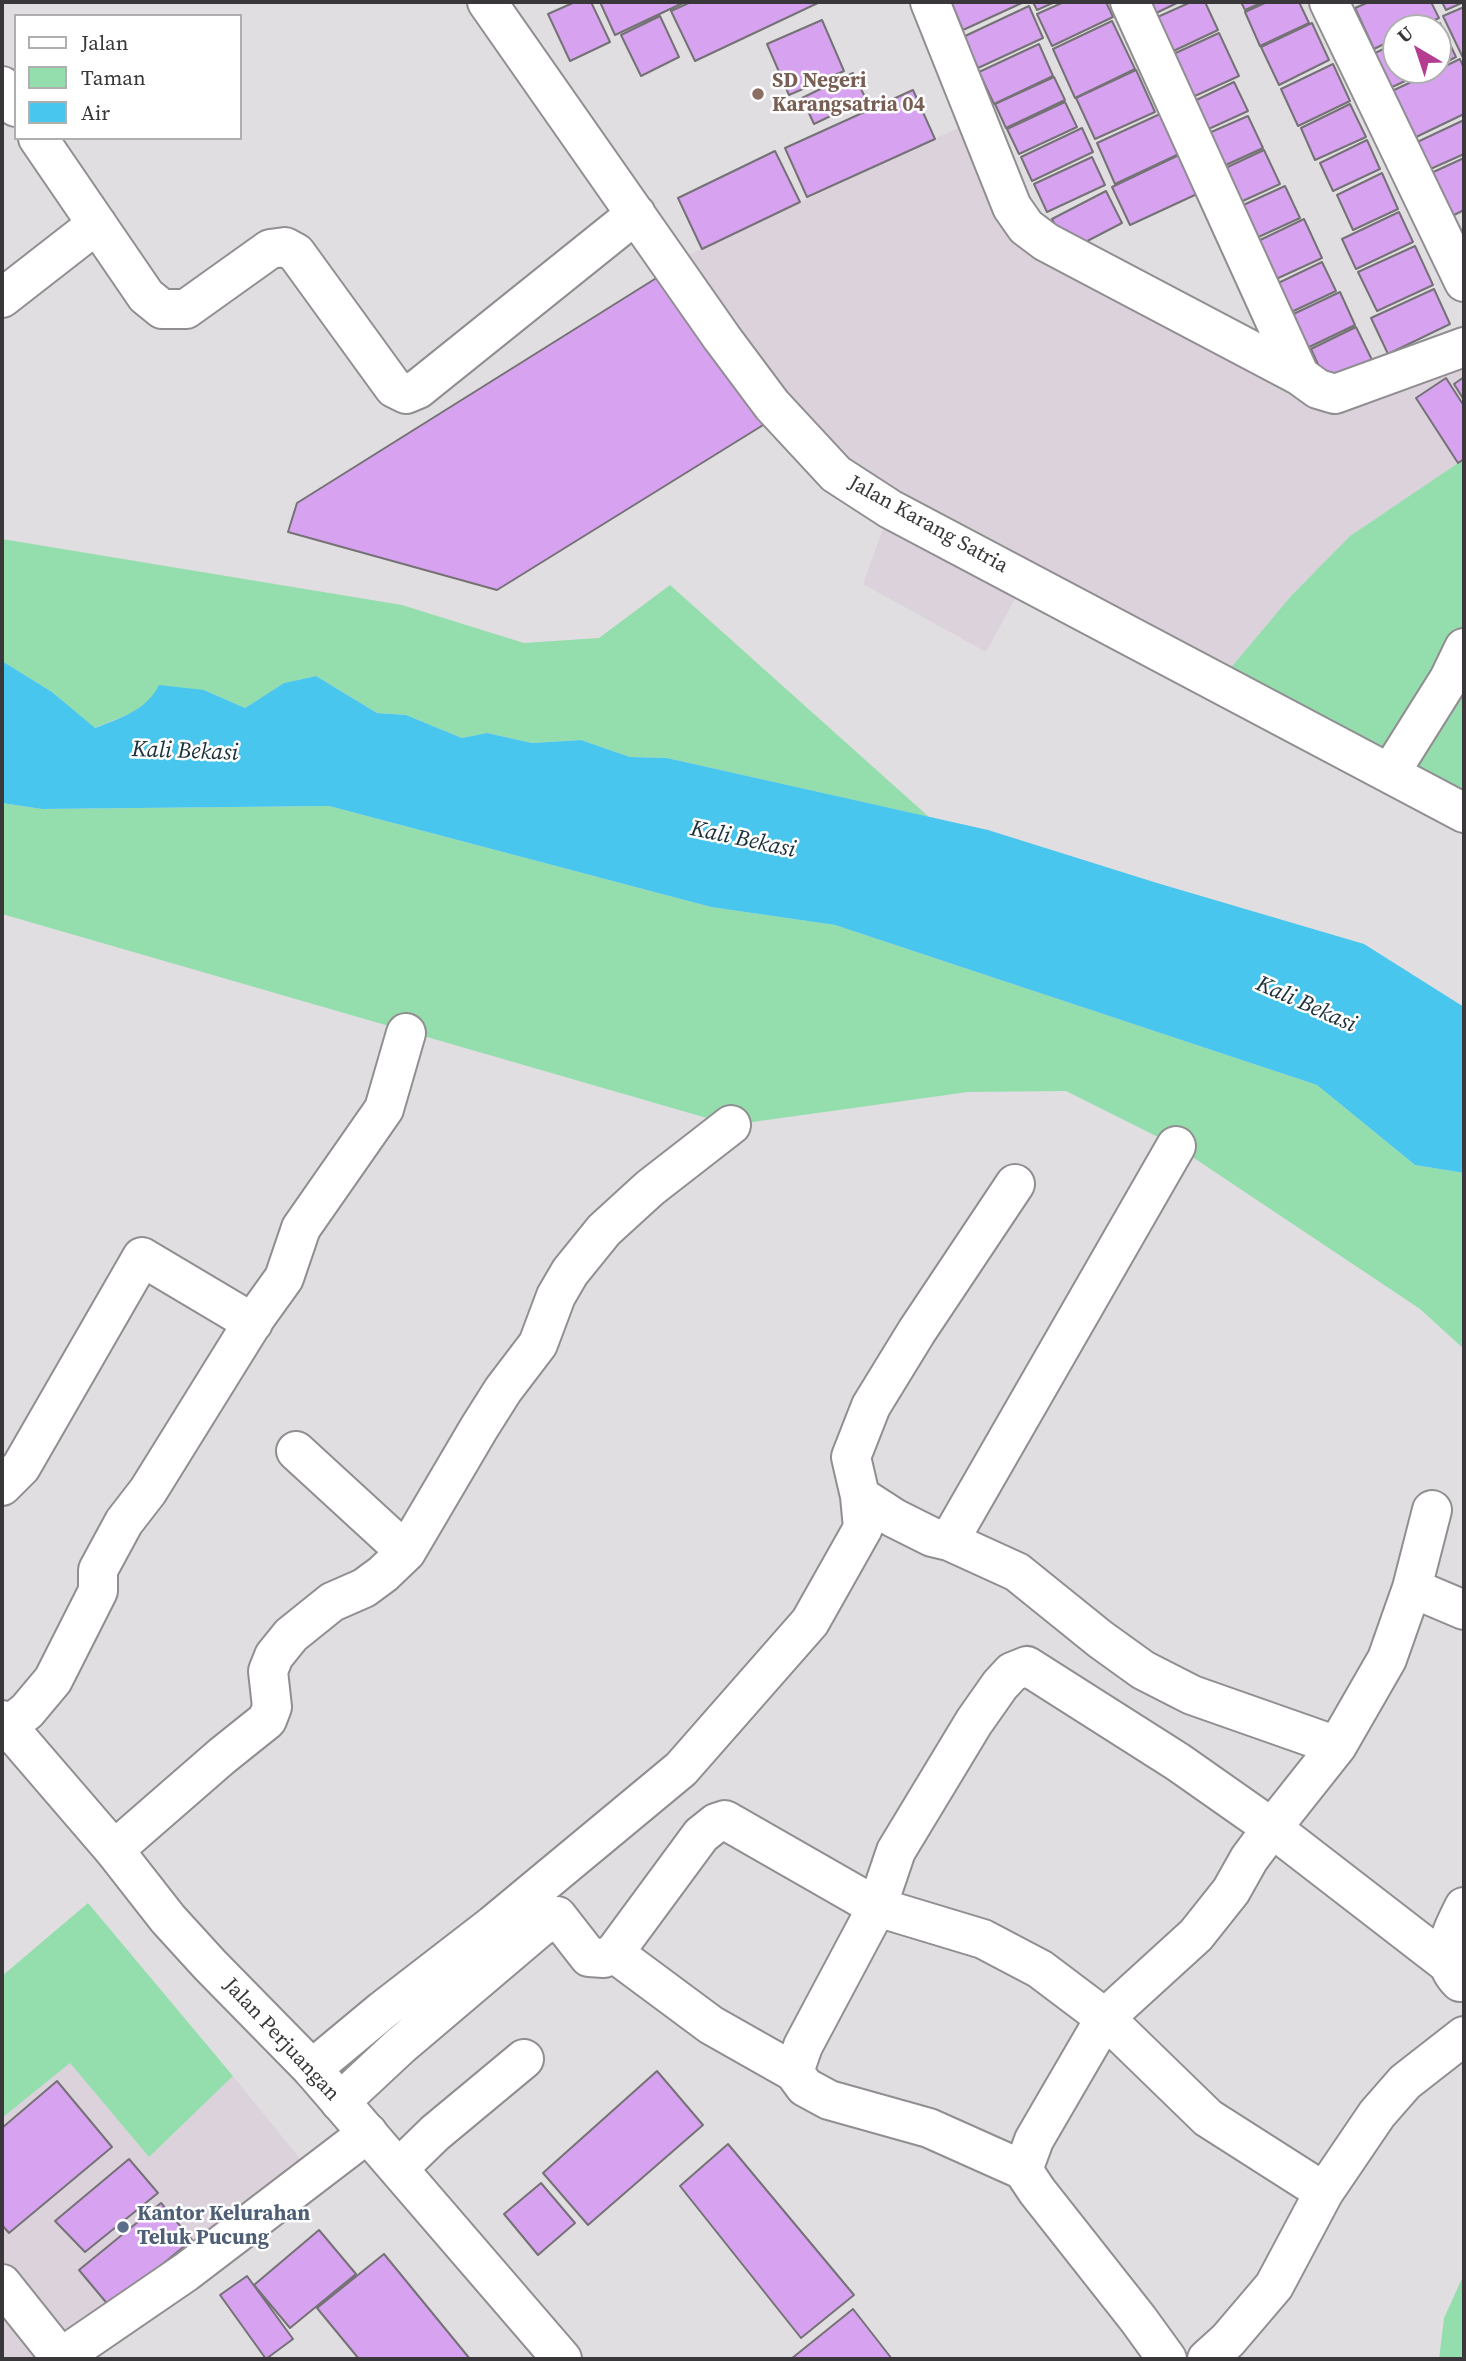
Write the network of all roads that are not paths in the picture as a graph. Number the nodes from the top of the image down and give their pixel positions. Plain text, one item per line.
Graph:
1 (487, 2) edge
2 (930, 2) edge
3 (1130, 2) edge
4 (1329, 2) edge
5 (2, 86) edge
6 (14, 104) edge
7 (39, 140) edge
8 (636, 214) junction
9 (97, 224) junction
10 (1464, 282) edge
11 (2, 298) edge
12 (1464, 346) edge
13 (1300, 376) junction
14 (1464, 648) edge
15 (1390, 772) junction
16 (1464, 813) edge
17 (406, 1033) dead end
18 (731, 1125) dead end
19 (1176, 1146) dead end
20 (1015, 1184) dead end
21 (253, 1323) junction
22 (296, 1451) dead end
23 (2, 1486) edge
24 (860, 1496) junction
25 (1432, 1510) dead end
26 (949, 1541) junction
27 (406, 1552) junction
28 (1412, 1588) junction
29 (1464, 1610) edge
30 (5, 1723) edge
31 (1336, 1746) junction
32 (1272, 1828) junction
33 (114, 1850) junction
34 (877, 1907) junction
35 (1464, 1907) edge
36 (614, 1953) junction
37 (1456, 1975) edge
38 (1105, 2018) junction
39 (1464, 2036) edge
40 (524, 2059) dead end
41 (312, 2069) junction
42 (794, 2072) junction
43 (340, 2102) junction
44 (368, 2133) junction
45 (399, 2168) junction
46 (1023, 2170) junction
47 (1324, 2192) junction
48 (2, 2284) edge
49 (71, 2356) edge
50 (562, 2359) edge
51 (1167, 2359) edge
52 (1207, 2359) edge

1 - 8 street, Jalan Karang Satria
2 - 13 street
3 - 13 street
4 - 10 street
5 - 6 street
7 - 9 street
8 - 9 street
8 - 15 street, Jalan Karang Satria
9 - 11 street
12 - 13 street
14 - 15 street
15 - 16 street, Jalan Karang Satria
17 - 21 street
18 - 27 street
19 - 26 street
20 - 24 street
21 - 23 street
21 - 30 street
22 - 27 street
24 - 26 street
24 - 41 street
25 - 28 street
26 - 31 street
27 - 33 street
28 - 29 street
28 - 31 street
30 - 33 street, Jalan Perjuangan
31 - 32 street
32 - 34 street
32 - 37 street
32 - 38 street
33 - 41 street, Jalan Perjuangan
34 - 36 street
34 - 38 street
34 - 42 street
35 - 37 street
36 - 42 street
36 - 43 street
38 - 46 street
38 - 47 street
39 - 47 street
40 - 45 street
41 - 43 street, Jalan Perjuangan
42 - 46 street
43 - 44 street, Jalan Perjuangan
44 - 45 street, Jalan Perjuangan
44 - 49 street
45 - 50 street, Jalan Perjuangan
46 - 51 street
47 - 52 street
48 - 49 street

